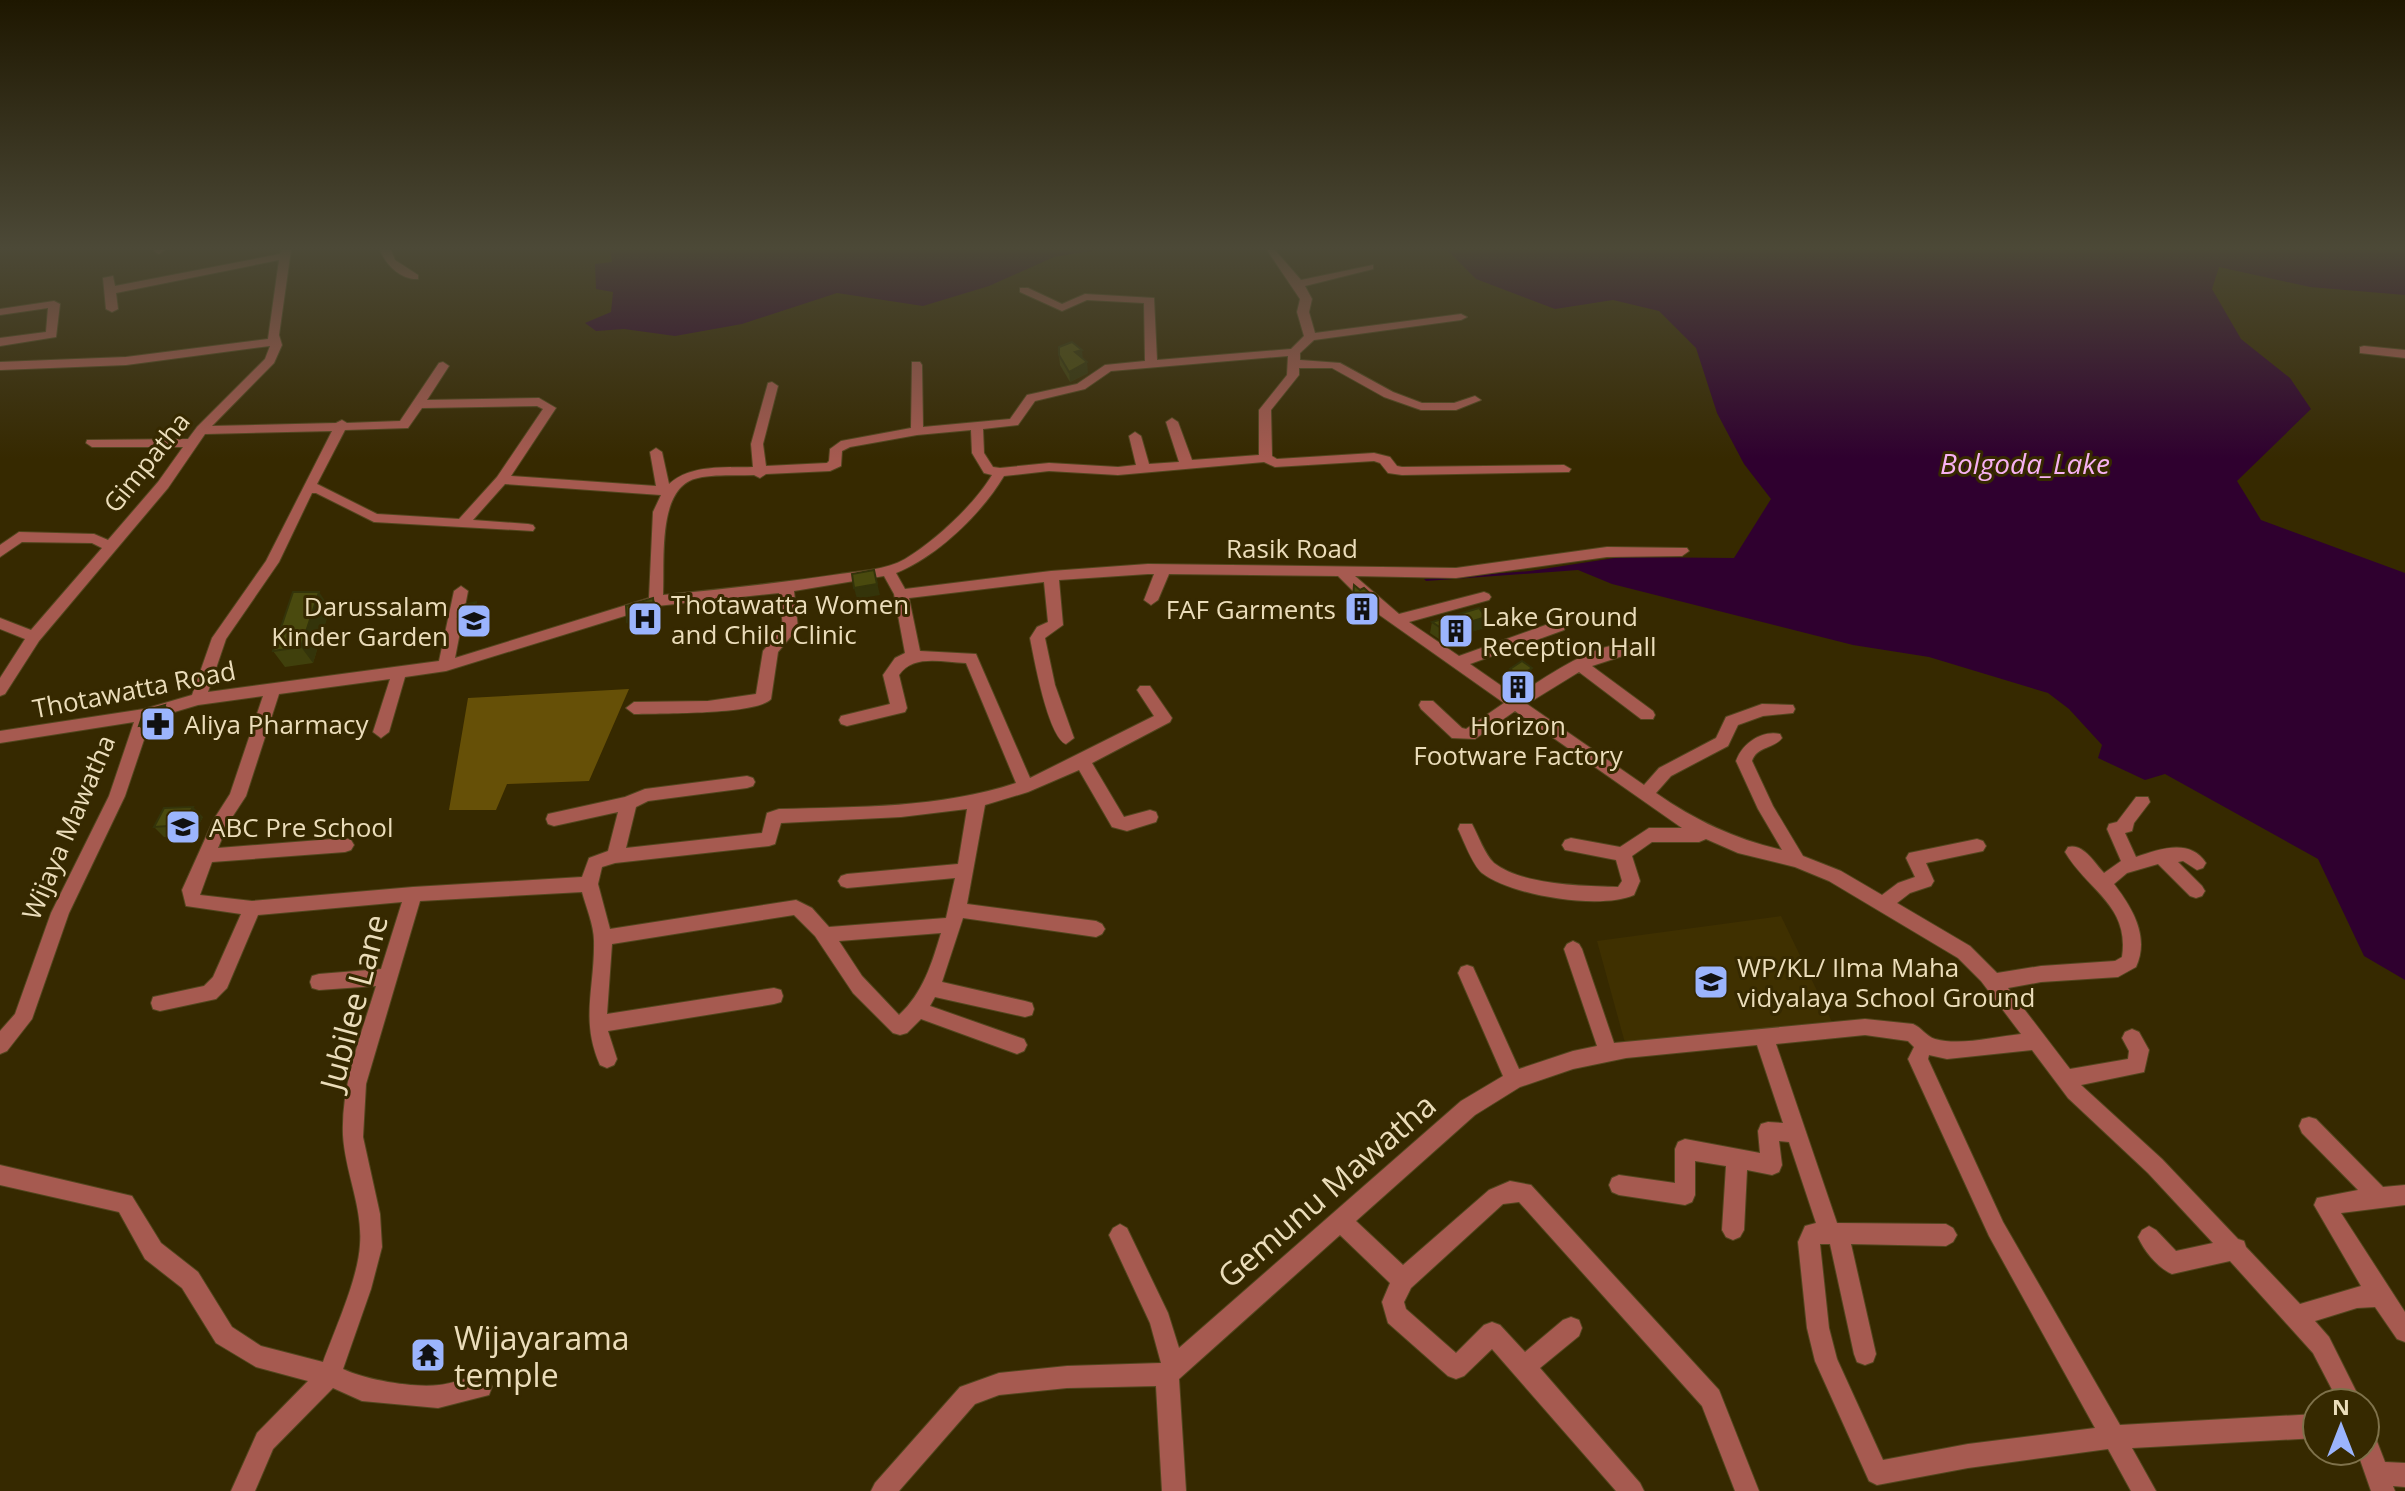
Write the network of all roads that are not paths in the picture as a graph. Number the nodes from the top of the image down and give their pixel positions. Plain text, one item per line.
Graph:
1 (53, 320) edge
2 (278, 320) edge
3 (1150, 320) edge
4 (1305, 320) edge
5 (1442, 320) edge
6 (1310, 337) junction
7 (0, 342) edge
8 (275, 342) junction
9 (2364, 350) dead end
10 (2405, 354) edge
11 (1295, 358) junction
12 (1151, 362) junction
13 (916, 365) dead end
14 (0, 366) edge
15 (443, 366) dead end
16 (772, 386) dead end
17 (1475, 400) dead end
18 (419, 404) junction
19 (1172, 422) dead end
20 (342, 424) junction
21 (977, 426) junction
22 (201, 430) junction
23 (917, 431) junction
24 (1135, 436) dead end
25 (92, 443) dead end
26 (190, 443) junction
27 (656, 452) dead end
28 (1266, 458) junction
29 (1187, 465) junction
30 (1144, 469) junction
31 (1564, 469) dead end
32 (1000, 472) junction
33 (760, 474) junction
34 (502, 480) junction
35 (307, 490) junction
36 (666, 490) junction
37 (462, 524) junction
38 (528, 528) dead end
39 (109, 546) junction
40 (1682, 551) dead end
41 (0, 552) edge
42 (1163, 570) junction
43 (888, 571) junction
44 (1341, 571) junction
45 (1051, 576) junction
46 (786, 587) junction
47 (461, 591) dead end
48 (901, 594) junction
49 (1484, 597) dead end
50 (1151, 600) dead end
51 (656, 601) junction
52 (1397, 620) junction
53 (0, 623) edge
54 (1559, 626) dead end
55 (34, 637) junction
56 (1627, 649) dead end
57 (913, 656) junction
58 (1457, 663) junction
59 (446, 666) junction
60 (1582, 666) junction
61 (399, 673) junction
62 (273, 688) junction
63 (0, 690) edge
64 (1145, 690) dead end
65 (198, 699) junction
66 (1517, 704) junction
67 (1427, 705) dead end
68 (634, 708) dead end
69 (1787, 709) dead end
70 (144, 715) junction
71 (1647, 715) dead end
72 (847, 720) dead end
73 (381, 732) dead end
74 (0, 737) edge
75 (1066, 738) dead end
76 (1774, 738) dead end
77 (1082, 760) junction
78 (747, 782) dead end
79 (1024, 783) junction
80 (1645, 795) junction
81 (977, 800) junction
82 (2142, 802) dead end
83 (629, 803) junction
84 (1150, 817) dead end
85 (554, 819) dead end
86 (1466, 829) dead end
87 (1705, 831) junction
88 (345, 845) dead end
89 (1571, 845) dead end
90 (1977, 846) dead end
91 (2074, 852) dead end
92 (1623, 854) junction
93 (206, 856) junction
94 (615, 856) junction
95 (2161, 856) junction
96 (1797, 861) junction
97 (2197, 863) dead end
98 (2131, 865) junction
99 (966, 870) junction
100 (847, 881) dead end
101 (2105, 882) junction
102 (589, 884) junction
103 (2196, 891) dead end
104 (413, 894) junction
105 (1884, 903) junction
106 (252, 908) junction
107 (954, 918) junction
108 (1096, 929) dead end
109 (824, 935) junction
110 (603, 938) junction
111 (1573, 949) dead end
112 (1467, 973) dead end
113 (388, 977) junction
114 (319, 982) dead end
115 (1993, 982) junction
116 (931, 988) junction
117 (774, 996) dead end
118 (160, 1003) dead end
119 (1025, 1009) dead end
120 (919, 1010) junction
121 (597, 1024) junction
122 (1764, 1037) junction
123 (2132, 1038) dead end
124 (2036, 1041) junction
125 (0, 1045) edge
126 (1017, 1045) dead end
127 (1924, 1045) junction
128 (1608, 1052) junction
129 (607, 1059) dead end
130 (2065, 1079) junction
131 (1514, 1080) junction
132 (2309, 1126) dead end
133 (1796, 1133) junction
134 (1737, 1160) junction
135 (0, 1175) edge
136 (1619, 1185) dead end
137 (2405, 1195) edge
138 (2379, 1197) junction
139 (1341, 1221) junction
140 (1733, 1230) dead end
141 (1834, 1233) junction
142 (1120, 1235) dead end
143 (1946, 1235) dead end
144 (2149, 1237) dead end
145 (2236, 1249) junction
146 (1403, 1280) junction
147 (2380, 1296) junction
148 (2296, 1316) junction
149 (1571, 1328) dead end
150 (2405, 1331) edge
151 (1865, 1354) dead end
152 (1524, 1367) junction
153 (1170, 1370) junction
154 (330, 1375) junction
155 (481, 1387) dead end
156 (2343, 1387) edge
157 (2301, 1427) edge
158 (2113, 1437) junction
159 (2405, 1475) edge
160 (2380, 1483) edge
161 (243, 1491) edge
162 (883, 1491) edge
163 (1174, 1491) edge
164 (1632, 1491) edge
165 (1747, 1491) edge
166 (2144, 1491) edge

1 - 7 street
2 - 8 street, Gimpatha
3 - 12 street
4 - 6 street
5 - 6 street
6 - 11 street
8 - 14 street
8 - 22 street, Gimpatha
9 - 10 street
11 - 12 street
11 - 17 street
11 - 28 street
12 - 21 street
13 - 23 street
15 - 18 street
16 - 33 street
18 - 20 street
18 - 34 street
19 - 29 street
20 - 22 street
20 - 35 street
21 - 23 street
21 - 32 street
22 - 26 street, Gimpatha
23 - 33 street
24 - 30 street
25 - 26 street
26 - 39 street, Gimpatha
27 - 36 street
28 - 29 street
28 - 31 street
29 - 30 street
30 - 32 street
32 - 43 street, Thotawatta Road
33 - 36 street
34 - 36 street
34 - 37 street
35 - 37 street
35 - 65 street
36 - 51 street
37 - 38 street
39 - 41 street
39 - 55 street, Gimpatha
40 - 44 street, Rasik Road
42 - 44 street, Rasik Road
42 - 45 street, Rasik Road
42 - 50 street
43 - 46 street, Thotawatta Road
43 - 48 street
44 - 52 street
45 - 48 street, Rasik Road
45 - 75 street
46 - 51 street, Thotawatta Road
46 - 68 street
47 - 59 street
48 - 57 street
49 - 52 street
51 - 59 street, Thotawatta Road
52 - 58 street
53 - 55 street
54 - 58 street
55 - 63 street, Gimpatha
56 - 60 street
57 - 72 street
57 - 79 street
58 - 66 street
59 - 61 street, Thotawatta Road
60 - 66 street
60 - 71 street
61 - 62 street, Thotawatta Road
61 - 73 street
62 - 65 street, Thotawatta Road
62 - 93 street, Jubilee Lane
64 - 77 street
65 - 70 street, Thotawatta Road
66 - 67 street
66 - 80 street
69 - 80 street
70 - 74 street, Thotawatta Road
70 - 125 street, Wijaya Mawatha
76 - 96 street
77 - 79 street
77 - 84 street
78 - 83 street
79 - 81 street
80 - 87 street
81 - 94 street
81 - 99 street
82 - 98 street
83 - 85 street
83 - 94 street
86 - 92 street
87 - 92 street
87 - 96 street
88 - 93 street
89 - 92 street
90 - 105 street
91 - 101 street
93 - 106 street, Jubilee Lane
94 - 102 street
95 - 97 street
95 - 98 street
95 - 103 street
96 - 105 street
98 - 101 street
99 - 100 street
99 - 107 street
101 - 115 street
102 - 104 street
102 - 110 street
104 - 106 street, Jubilee Lane
104 - 113 street, Jubilee Lane
105 - 115 street
106 - 118 street
107 - 108 street
107 - 109 street
107 - 116 street
109 - 110 street
109 - 120 street
110 - 121 street
111 - 128 street
112 - 131 street
113 - 114 street
113 - 154 street, Jubilee Lane
115 - 124 street
116 - 119 street
116 - 120 street
117 - 121 street
120 - 126 street
121 - 129 street
122 - 127 street, Gemunu Mawatha
122 - 128 street, Gemunu Mawatha
122 - 133 street
123 - 130 street
124 - 127 street, Gemunu Mawatha
124 - 130 street
127 - 158 street
128 - 131 street, Gemunu Mawatha
130 - 145 street
131 - 139 street, Gemunu Mawatha
132 - 138 street
133 - 134 street
133 - 141 street
134 - 136 street
134 - 140 street
135 - 154 street
137 - 138 street
138 - 147 street
139 - 146 street
139 - 153 street, Gemunu Mawatha
141 - 143 street
141 - 151 street
141 - 158 street
142 - 153 street
144 - 145 street
145 - 148 street
146 - 152 street
146 - 165 street
147 - 148 street
147 - 150 street
148 - 156 street
149 - 152 street
152 - 164 street
153 - 162 street
153 - 163 street
154 - 155 street
154 - 161 street, Jubilee Lane
157 - 158 street
158 - 166 street
159 - 160 street

